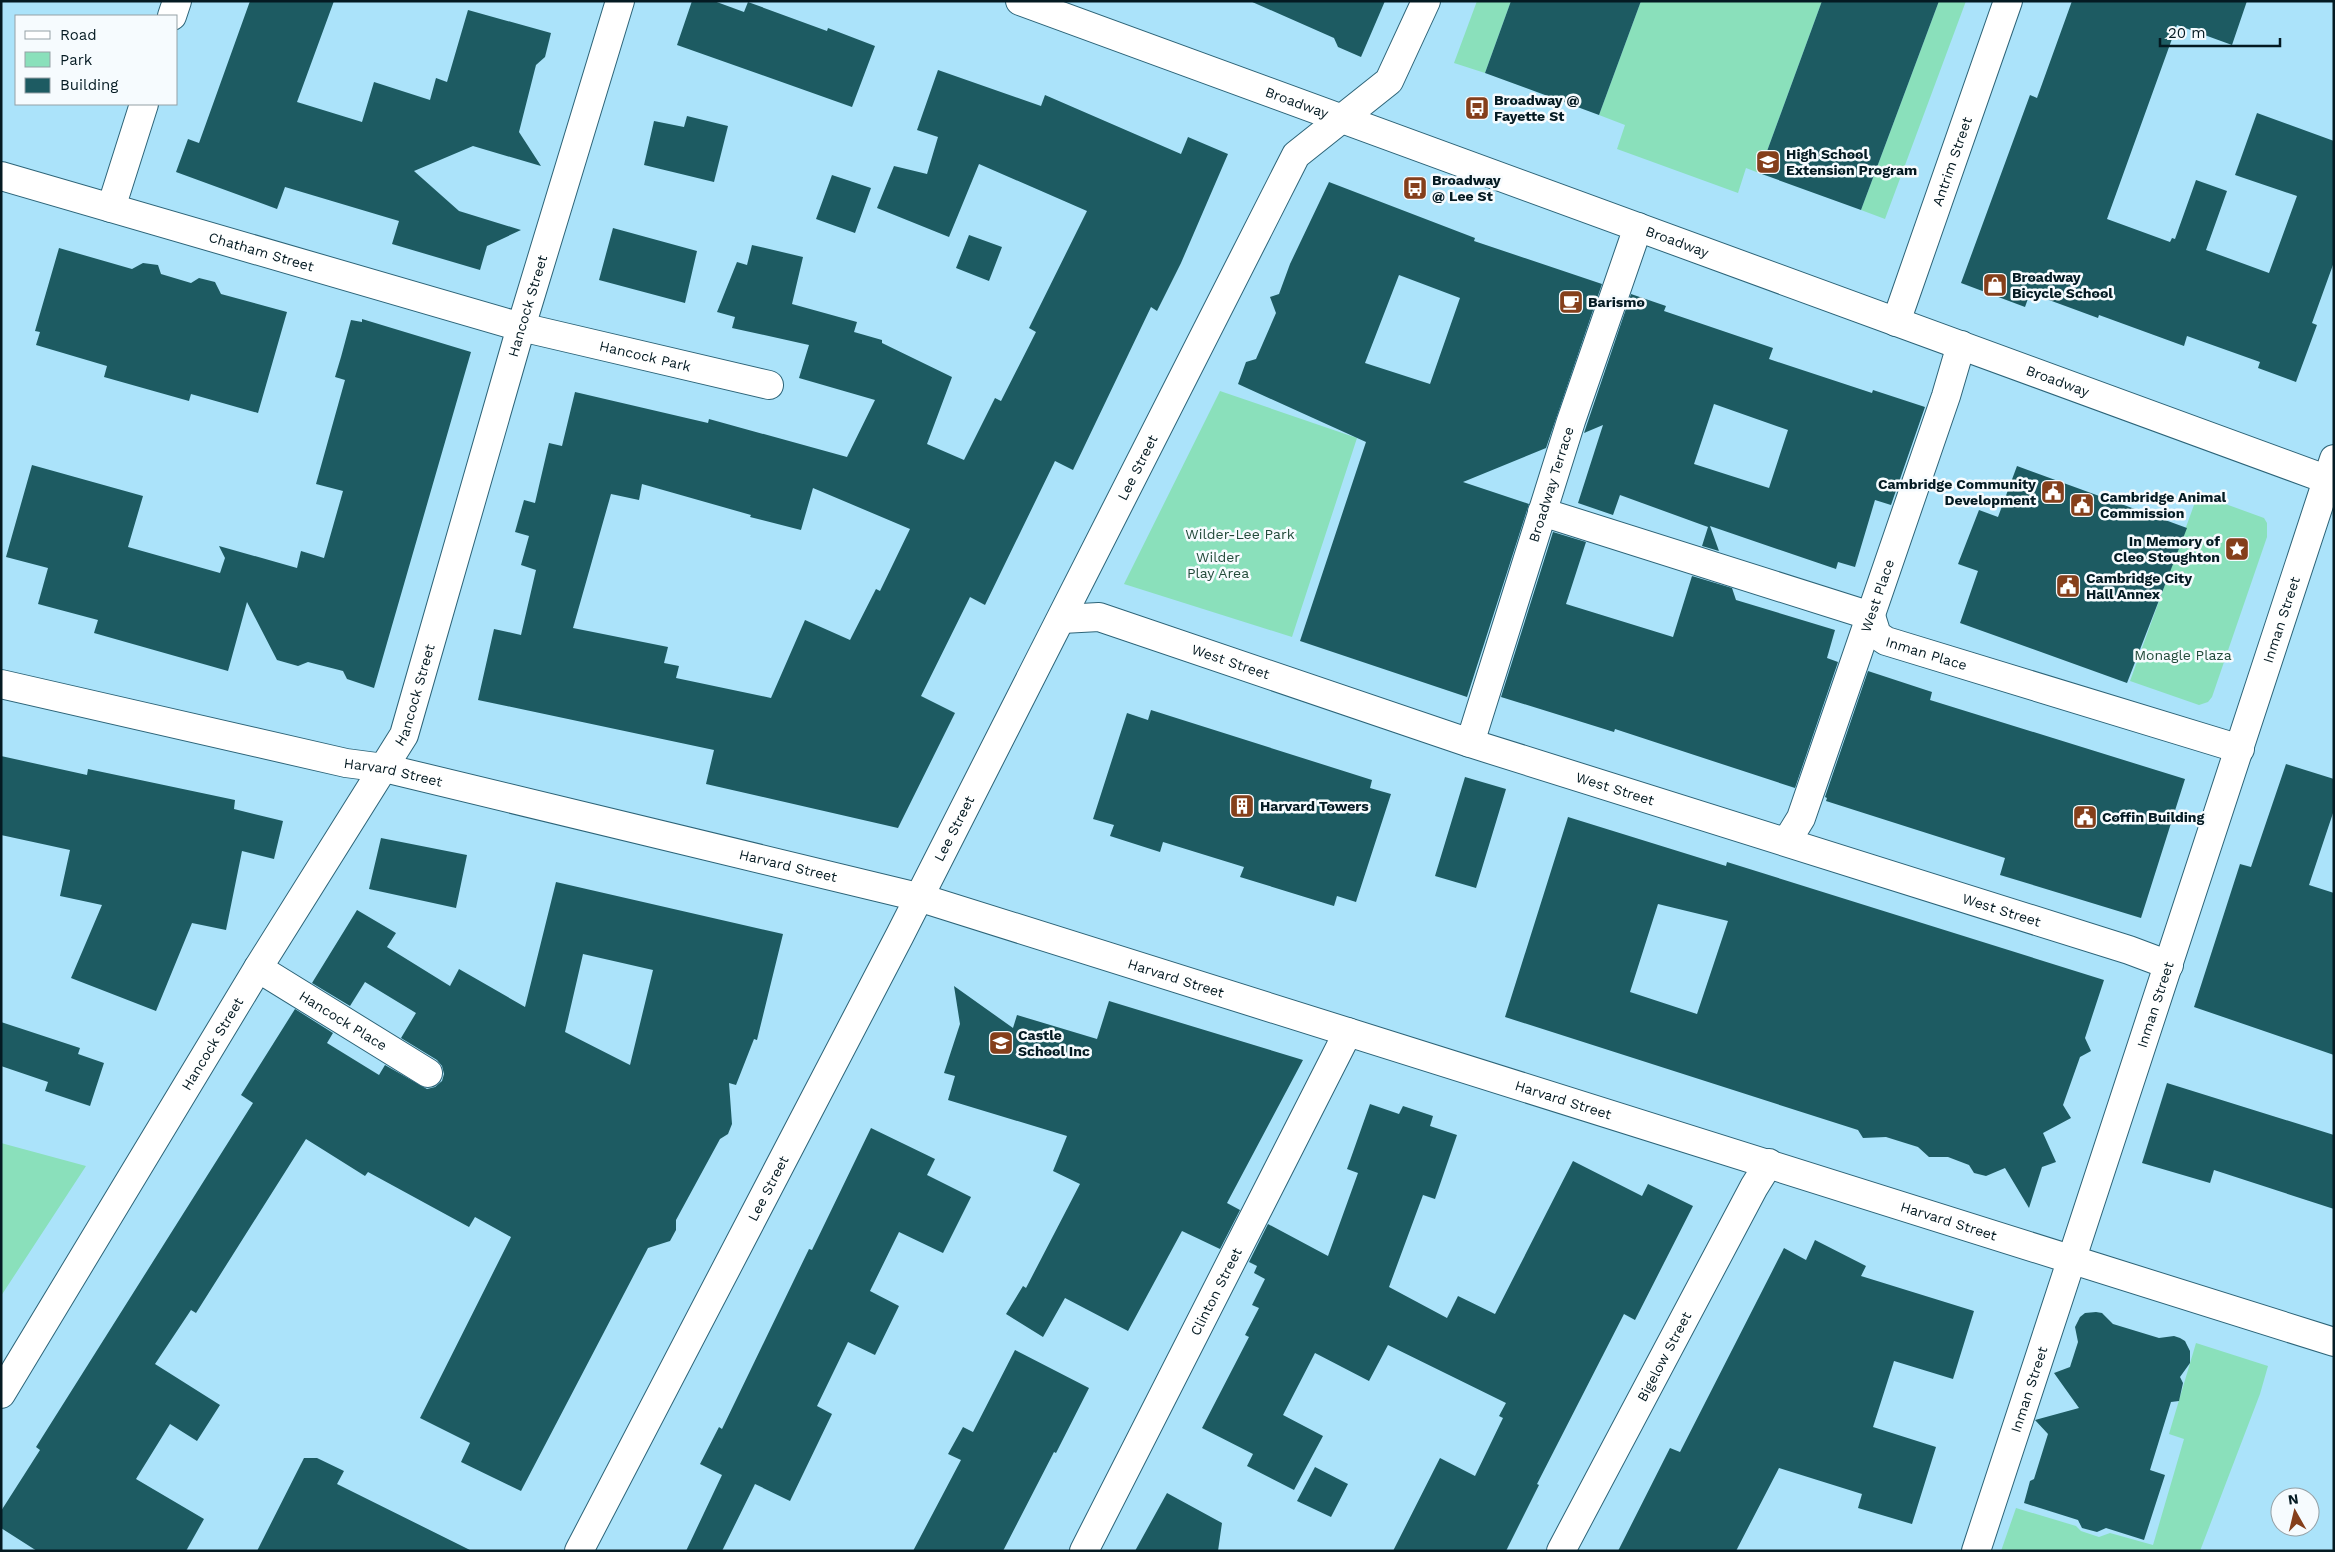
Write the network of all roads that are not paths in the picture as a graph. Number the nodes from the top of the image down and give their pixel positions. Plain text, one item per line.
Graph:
1 (177, 1) edge
2 (620, 1) edge
3 (1020, 1) edge
4 (1426, 1) edge
5 (2008, 1) edge
6 (172, 15) edge
7 (144, 105) edge
8 (1341, 119) junction
9 (1, 176) edge
10 (111, 208) junction
11 (1638, 228) junction
12 (1896, 322) junction
13 (521, 327) junction
14 (1961, 346) junction
15 (769, 386) dead end
16 (2331, 473) edge
17 (1542, 512) junction
18 (1871, 616) junction
19 (1062, 619) junction
20 (1, 684) edge
21 (1470, 743) junction
22 (2240, 749) junction
23 (384, 768) junction
24 (1787, 841) junction
25 (918, 897) junction
26 (2169, 965) junction
27 (258, 968) junction
28 (1348, 1032) junction
29 (428, 1073) dead end
30 (1769, 1163) junction
31 (2071, 1259) junction
32 (2334, 1342) edge
33 (2, 1393) edge
34 (579, 1551) edge
35 (1084, 1551) edge
36 (1561, 1551) edge
37 (1976, 1551) edge

1 - 6 street
2 - 13 street, Hancock Street
3 - 8 street, Broadway
4 - 8 street, Lee Street
5 - 12 street, Antrim Street
7 - 10 street
8 - 11 street, Broadway
8 - 19 street, Lee Street
9 - 10 street, Chatham Street
10 - 13 street, Chatham Street
11 - 12 street, Broadway
11 - 17 street, Broadway Terrace
12 - 14 street, Broadway
13 - 15 street, Hancock Park
13 - 23 street, Hancock Street
14 - 16 street, Broadway
14 - 18 street, West Place
16 - 22 street, Inman Street
17 - 18 street
17 - 21 street, Broadway Terrace
18 - 22 street, Inman Place
18 - 24 street, West Place
19 - 21 street, West Street
19 - 25 street, Lee Street
20 - 23 street, Harvard Street
21 - 24 street, West Street
22 - 26 street, Inman Street
23 - 25 street, Harvard Street
23 - 27 street, Hancock Street
24 - 26 street, West Street
25 - 28 street, Harvard Street
25 - 34 street, Lee Street
26 - 31 street, Inman Street
27 - 29 street, Hancock Place
27 - 33 street, Hancock Street
28 - 30 street, Harvard Street
28 - 35 street, Clinton Street
30 - 31 street, Harvard Street
30 - 36 street, Bigelow Street
31 - 32 street, Harvard Street
31 - 37 street, Inman Street

